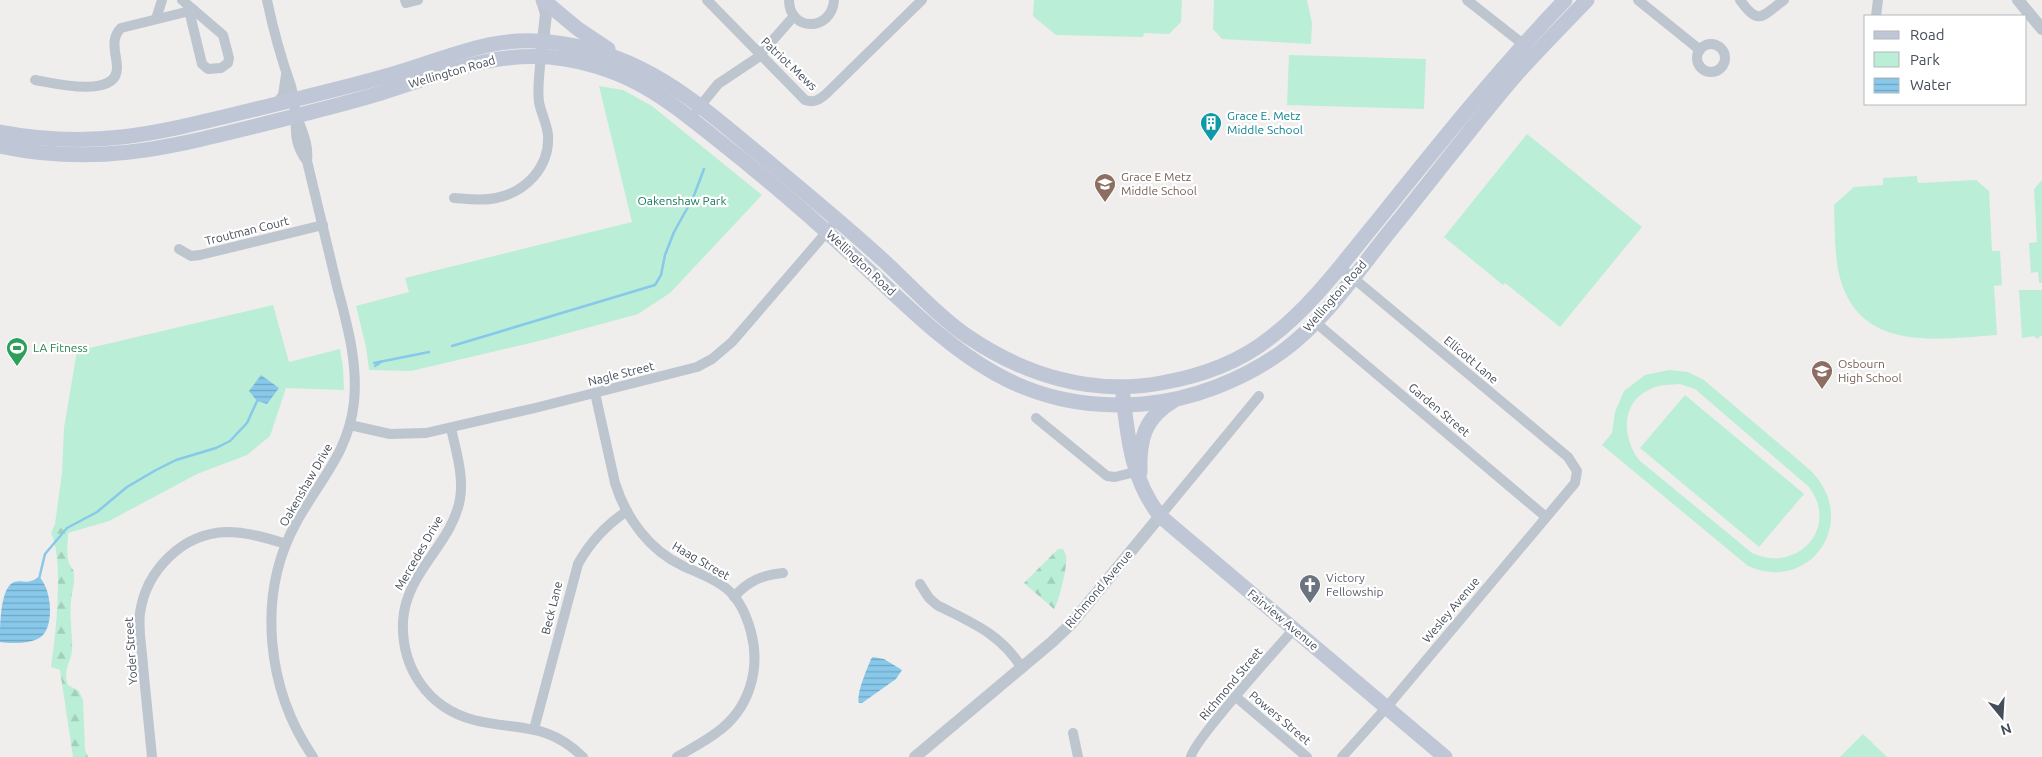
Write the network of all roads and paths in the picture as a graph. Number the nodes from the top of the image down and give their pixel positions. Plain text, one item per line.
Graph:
1 (162, 0) edge
2 (266, 0) edge
3 (405, 0) edge
4 (418, 0) edge
5 (542, 0) edge
6 (707, 0) edge
7 (789, 0) edge
8 (834, 0) edge
9 (922, 0) edge
10 (1468, 0) edge
11 (1565, 0) edge
12 (1587, 0) edge
13 (1638, 0) edge
14 (1740, 0) edge
15 (1784, 0) edge
16 (1878, 0) edge
17 (2018, 0) edge
18 (188, 7) edge
19 (1876, 15) edge
20 (794, 16) junction
21 (156, 19) junction
22 (2042, 29) edge
23 (1523, 44) junction
24 (542, 48) junction
25 (1700, 50) dead end
26 (760, 55) junction
27 (626, 61) junction
28 (1528, 62) junction
29 (286, 74) junction
30 (35, 80) dead end
31 (293, 100) junction
32 (276, 104) junction
33 (695, 112) junction
34 (297, 116) junction
35 (0, 132) edge
36 (0, 146) edge
37 (454, 198) dead end
38 (323, 225) junction
39 (832, 226) junction
40 (179, 249) dead end
41 (1340, 267) junction
42 (1352, 277) junction
43 (1315, 322) junction
44 (1122, 387) junction
45 (595, 393) junction
46 (1259, 396) dead end
47 (1179, 398) junction
48 (1124, 405) junction
49 (1036, 418) dead end
50 (350, 425) junction
51 (451, 428) junction
52 (1577, 477) joint
53 (1138, 478) junction
54 (627, 512) junction
55 (1160, 516) junction
56 (1546, 517) junction
57 (286, 544) junction
58 (783, 573) dead end
59 (920, 584) dead end
60 (734, 597) junction
61 (1294, 629) junction
62 (1022, 668) junction
63 (1236, 697) junction
64 (1386, 708) junction
65 (534, 729) junction
66 (1073, 733) dead end
67 (917, 756) edge
68 (152, 757) edge
69 (314, 757) edge
70 (583, 757) edge
71 (677, 757) edge
72 (1078, 757) edge
73 (1191, 757) edge
74 (1307, 757) edge
75 (1342, 757) edge
76 (1445, 757) edge

1 - 21 street
2 - 29 street, Oakenshaw Drive
3 - 4 street
5 - 24 street
5 - 27 main road
6 - 26 street, Patriot Mews
7 - 20 street
8 - 20 street
9 - 26 street, Patriot Mews
10 - 23 street
11 - 23 main road, Wellington Road
12 - 28 main road, Wellington Road
13 - 25 street
14 - 15 street
16 - 19 street
17 - 22 street
18 - 18 street
18 - 21 street
20 - 26 street
21 - 30 street
23 - 28 street
23 - 41 main road, Wellington Road
24 - 27 main road, Wellington Road
24 - 31 main road, Wellington Road
24 - 33 main road, Wellington Road
24 - 34 main road, Wellington Road
24 - 37 street
26 - 33 street
27 - 33 main road, Wellington Road
28 - 42 main road, Wellington Road
29 - 31 street, Oakenshaw Drive
29 - 32 street
31 - 32 main road, Wellington Road
31 - 34 street, Oakenshaw Drive
32 - 35 main road, Wellington Road
33 - 39 main road, Wellington Road
34 - 36 main road, Wellington Road
34 - 38 street, Oakenshaw Drive
38 - 40 street, Troutman Court
38 - 50 street, Oakenshaw Drive
39 - 44 main road, Wellington Road
39 - 45 street, Nagle Street
39 - 48 main road, Wellington Road
41 - 42 street, Ellicott Lane
41 - 44 main road, Wellington Road
42 - 43 main road, Wellington Road
42 - 52 street, Ellicott Lane
43 - 47 main road, Wellington Road
43 - 56 street, Garden Street
44 - 48 main road, Fairview Avenue
45 - 51 street, Nagle Street
45 - 54 street, Haag Street
46 - 55 street, Richmond Avenue
47 - 48 main road, Wellington Road
47 - 53 main road
48 - 53 main road, Fairview Avenue
49 - 53 street
50 - 51 street, Nagle Street
50 - 57 street, Oakenshaw Drive
51 - 65 street, Mercedes Drive
52 - 56 street, Wesley Avenue
53 - 55 main road, Fairview Avenue
54 - 60 street, Haag Street
54 - 65 street, Beck Lane
55 - 61 main road, Fairview Avenue
55 - 62 street, Richmond Avenue
56 - 64 street, Wesley Avenue
57 - 68 street, Yoder Street
57 - 69 street, Oakenshaw Drive
58 - 60 street
59 - 62 street
60 - 71 street, Haag Street
61 - 63 street, Richmond Street
61 - 64 main road, Fairview Avenue
62 - 67 street, Richmond Avenue
63 - 73 street, Richmond Street
63 - 74 street, Powers Street
64 - 75 street, Wesley Avenue
64 - 76 main road, Fairview Avenue
65 - 70 street, Mercedes Drive
66 - 72 street

